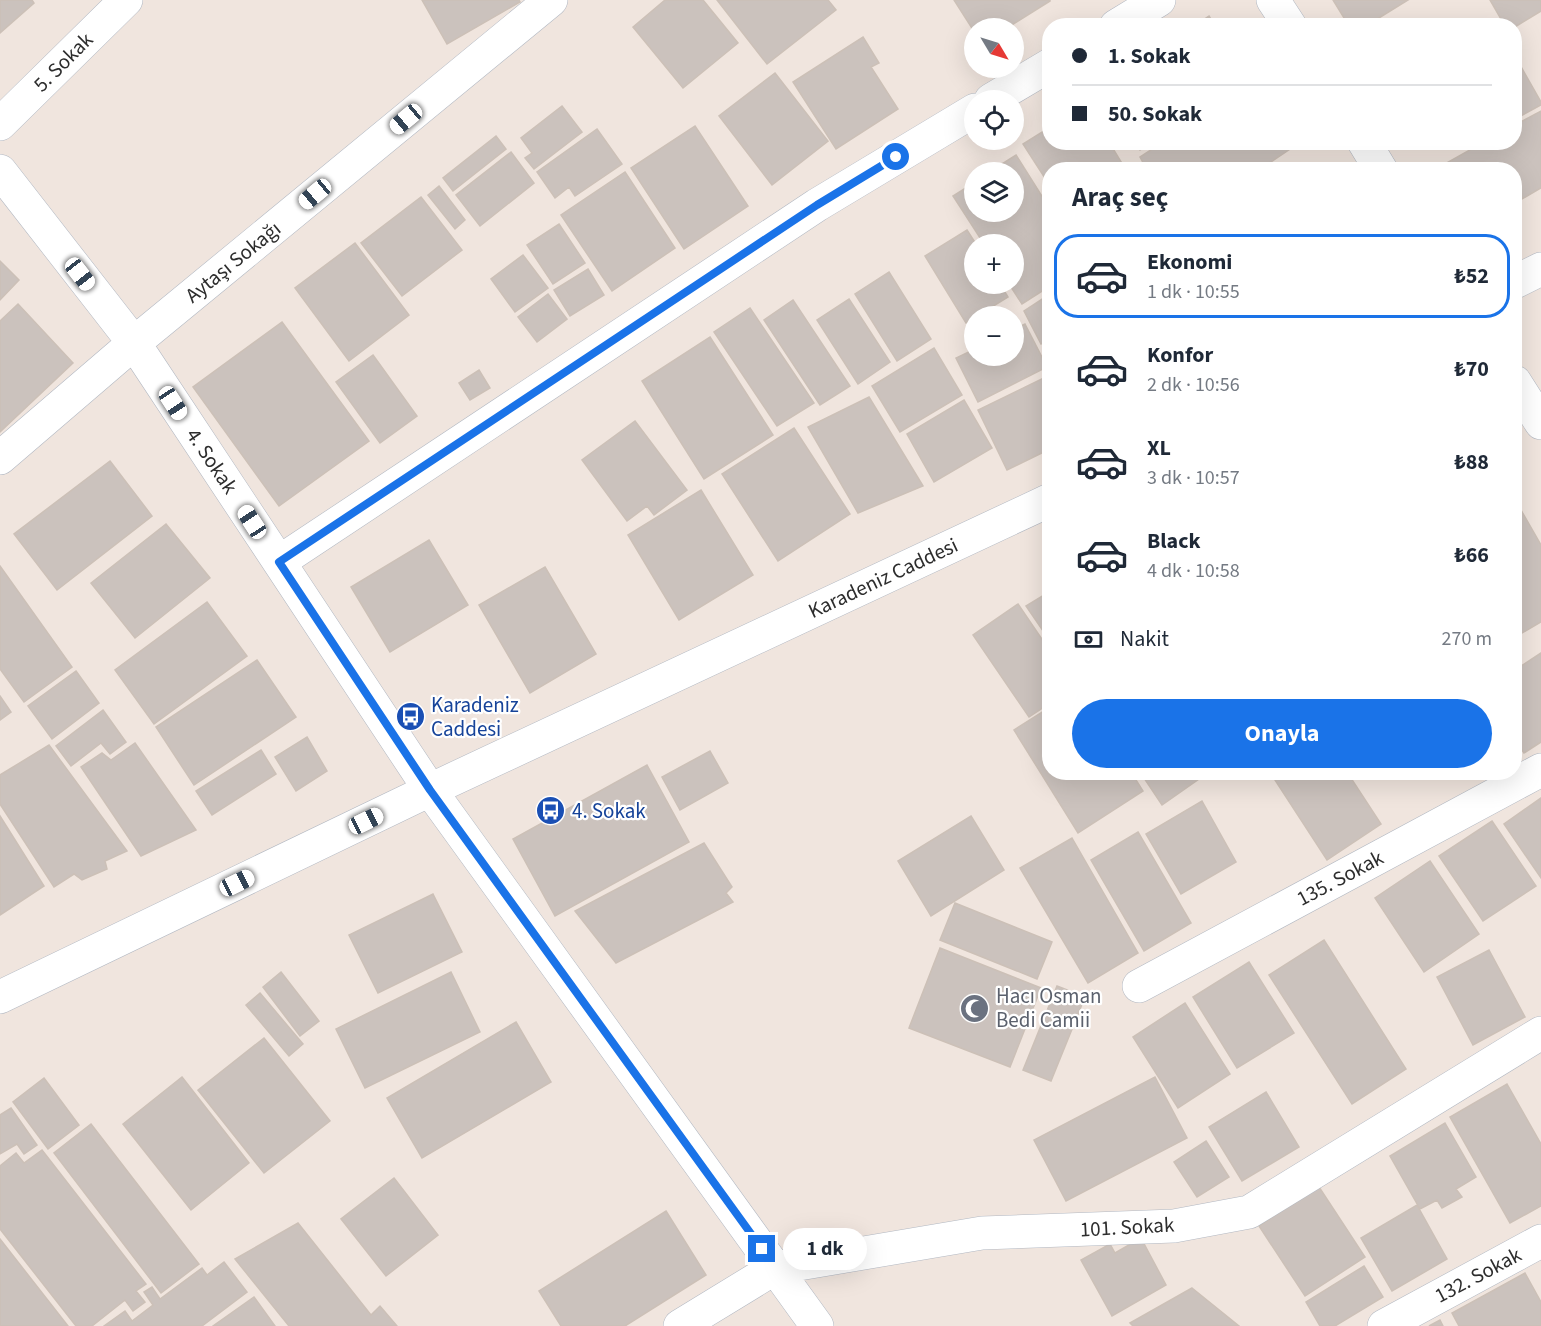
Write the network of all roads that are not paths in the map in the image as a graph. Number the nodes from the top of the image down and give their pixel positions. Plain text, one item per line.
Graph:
1 (126, 0) edge
2 (551, 0) edge
3 (1159, 0) edge
4 (1274, 0) edge
5 (1129, 18) edge
6 (1285, 18) edge
7 (1042, 70) edge
8 (1008, 90) edge
9 (964, 117) edge
10 (0, 124) edge
11 (0, 171) edge
12 (1541, 269) edge
13 (1522, 278) edge
14 (134, 343) junction
15 (1522, 393) edge
16 (1541, 423) edge
17 (0, 458) edge
18 (1042, 504) edge
19 (279, 562) junction
20 (1541, 770) edge
21 (430, 790) junction
22 (1138, 986) dead end
23 (0, 997) edge
24 (1541, 1033) edge
25 (1541, 1241) edge
26 (776, 1268) junction
27 (680, 1326) edge
28 (817, 1326) edge
29 (1384, 1326) edge

1 - 10 street, 5. Sokak
2 - 14 street, Aytaşı Sokağı
3 - 5 street
4 - 6 street
7 - 8 street
9 - 19 street
11 - 14 street, 4. Sokak
12 - 13 street
14 - 17 street, Aytaşı Sokağı
14 - 19 street, 4. Sokak
15 - 16 street
18 - 21 street, Karadeniz Caddesi
19 - 21 street, 4. Sokak
20 - 22 street, 135. Sokak
21 - 23 street, Karadeniz Caddesi
21 - 26 street, 4. Sokak
24 - 26 street, 101. Sokak
25 - 29 street, 132. Sokak
26 - 27 street, 101. Sokak
26 - 28 street, 4. Sokak

